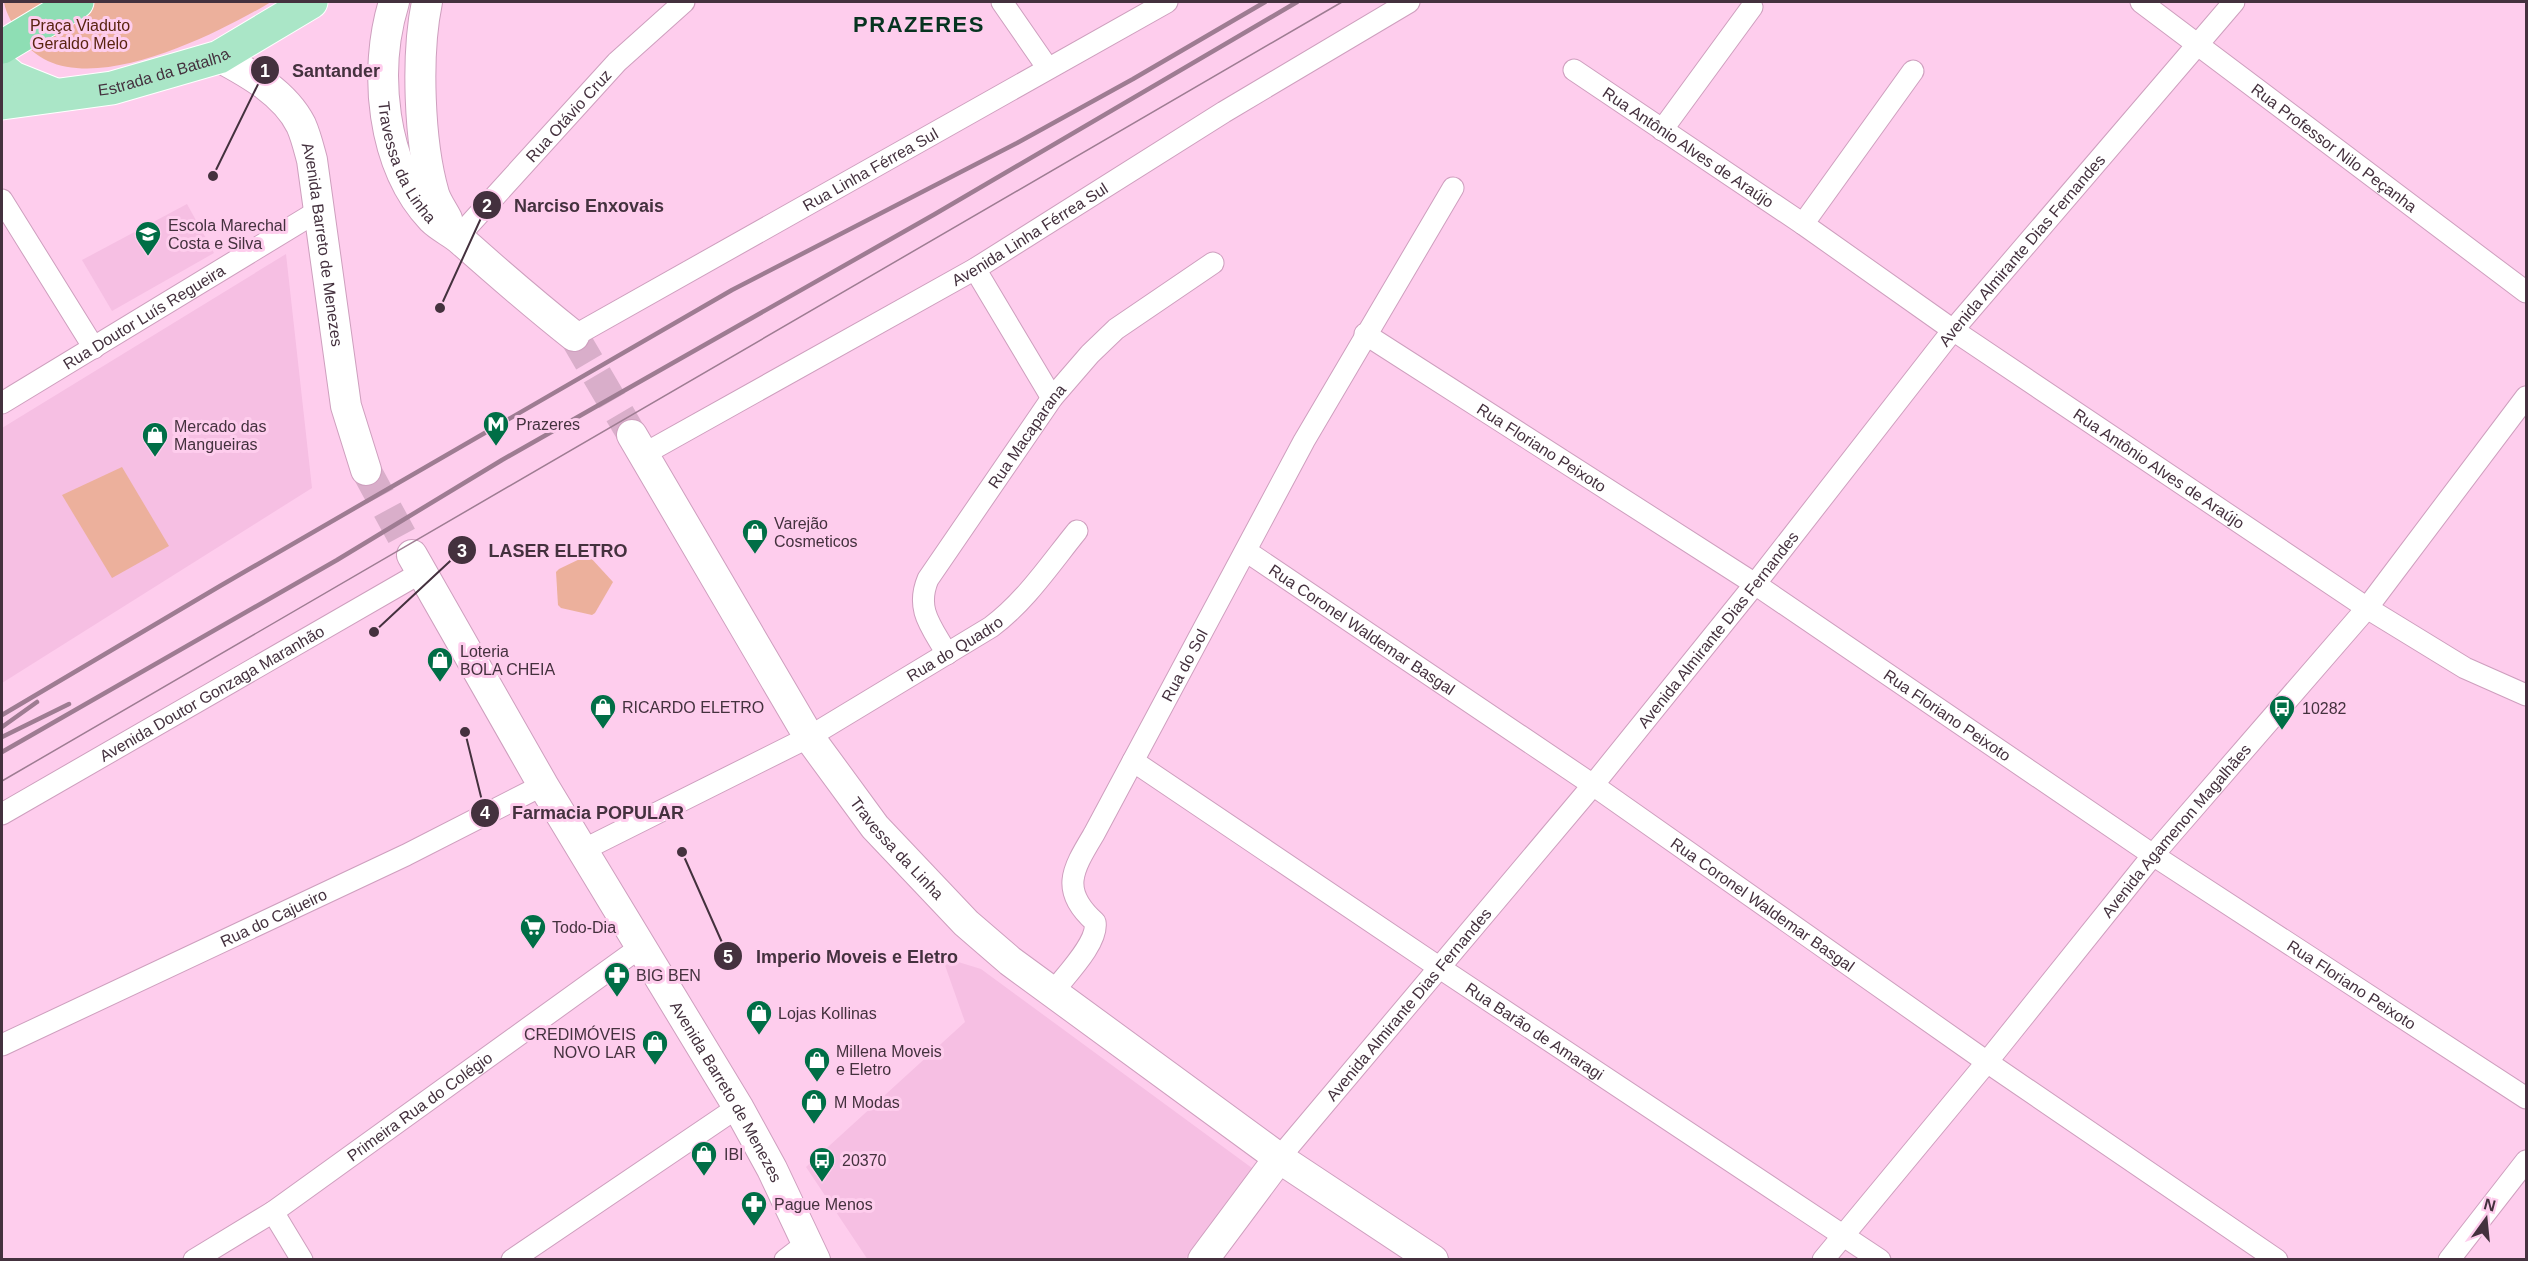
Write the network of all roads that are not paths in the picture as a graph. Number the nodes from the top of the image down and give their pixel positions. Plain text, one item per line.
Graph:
1 (77, 2) edge
2 (311, 2) edge
3 (394, 2) edge
4 (427, 2) edge
5 (684, 2) edge
6 (1002, 2) edge
7 (1167, 2) edge
8 (1409, 2) edge
9 (2141, 2) edge
10 (2234, 2) edge
11 (1752, 7) dead end
12 (2198, 44) junction
13 (2, 47) edge
14 (219, 57) junction
15 (1047, 67) junction
16 (2, 69) edge
17 (1574, 70) dead end
18 (1913, 71) dead end
19 (53, 94) junction
20 (2, 103) edge
21 (1662, 130) junction
22 (1453, 188) dead end
23 (2, 200) edge
24 (318, 211) junction
25 (1803, 224) junction
26 (458, 237) junction
27 (1213, 263) dead end
28 (975, 269) junction
29 (2526, 292) edge
30 (1953, 330) junction
31 (1365, 334) junction
32 (574, 336) joint
33 (94, 348) junction
34 (1052, 398) junction
35 (2526, 398) edge
36 (2, 403) edge
37 (638, 445) joint
38 (366, 470) tunnel mouth
39 (1077, 531) dead end
40 (1246, 551) junction
41 (417, 564) joint
42 (1755, 584) junction
43 (2367, 608) junction
44 (947, 654) junction
45 (2526, 695) edge
46 (810, 737) junction
47 (1133, 761) junction
48 (543, 784) junction
49 (1593, 785) junction
50 (2, 814) edge
51 (583, 850) junction
52 (2153, 855) junction
53 (642, 946) junction
54 (1440, 968) junction
55 (1053, 992) junction
56 (2, 1045) edge
57 (1987, 1062) junction
58 (2526, 1098) edge
59 (738, 1107) junction
60 (1279, 1158) junction
61 (2526, 1161) edge
62 (273, 1212) junction
63 (1844, 1234) junction
64 (802, 1254) edge
65 (194, 1260) edge
66 (302, 1260) edge
67 (512, 1260) edge
68 (1203, 1260) edge
69 (1434, 1260) edge
70 (1822, 1260) edge
71 (1880, 1260) edge
72 (2277, 1260) edge
73 (2449, 1260) edge

1 - 13 highway
2 - 14 main road, Estrada da Batalha
3 - 26 main road, Travessa da Linha
4 - 26 main road, Travessa da Linha
5 - 26 street, Rua Otávio Cruz
6 - 15 street
7 - 15 street, Rua Linha Férrea Sul
8 - 28 street, Avenida Linha Férrea Sul
9 - 12 street, Rua Professor Nilo Peçanha
10 - 12 street, Avenida Almirante Dias Fernandes
11 - 21 street
12 - 29 street, Rua Professor Nilo Peçanha
12 - 30 street, Avenida Almirante Dias Fernandes
14 - 19 main road, Estrada da Batalha
14 - 24 main road, Avenida Barreto de Menezes
15 - 32 street, Rua Linha Férrea Sul
16 - 19 main road
17 - 21 street, Rua Antônio Alves de Araújo
18 - 25 street
19 - 20 main road, Estrada da Batalha
21 - 25 street, Rua Antônio Alves de Araújo
22 - 31 street, Rua do Sol
23 - 33 street
24 - 33 street, Rua Doutor Luís Regueira
24 - 38 main road, Avenida Barreto de Menezes
25 - 30 street, Rua Antônio Alves de Araújo
26 - 32 main road, Travessa da Linha
27 - 34 street, Rua Macaparana
28 - 34 street
28 - 37 street, Avenida Linha Férrea Sul
30 - 42 street, Avenida Almirante Dias Fernandes
30 - 43 street, Rua Antônio Alves de Araújo
31 - 40 street, Rua do Sol
31 - 42 street, Rua Floriano Peixoto
33 - 36 street, Rua Doutor Luís Regueira
34 - 44 street, Rua Macaparana
35 - 43 street, Avenida Agamenon Magalhães
37 - 46 main road, Travessa da Linha
39 - 44 street, Rua do Quadro
40 - 47 street, Rua do Sol
40 - 49 street, Rua Coronel Waldemar Basgal
41 - 48 main road, Avenida Barreto de Menezes
41 - 50 street, Avenida Doutor Gonzaga Maranhão
42 - 49 street, Avenida Almirante Dias Fernandes
42 - 52 street, Rua Floriano Peixoto
43 - 45 street, Rua Antônio Alves de Araújo
43 - 52 street, Avenida Agamenon Magalhães
44 - 46 street, Rua do Quadro
46 - 51 street
46 - 55 main road, Travessa da Linha
47 - 54 street, Rua Barão de Amaragi
47 - 55 street, Rua do Sol
48 - 51 main road, Avenida Barreto de Menezes
48 - 56 street, Rua do Cajueiro
49 - 54 street, Avenida Almirante Dias Fernandes
49 - 57 street, Rua Coronel Waldemar Basgal
51 - 53 main road, Avenida Barreto de Menezes
52 - 57 street, Avenida Agamenon Magalhães
52 - 58 street, Rua Floriano Peixoto
53 - 59 main road, Avenida Barreto de Menezes
53 - 62 street, Primeira Rua do Colégio
54 - 60 street, Avenida Almirante Dias Fernandes
54 - 63 street, Rua Barão de Amaragi
55 - 60 main road, Travessa da Linha
57 - 63 street, Avenida Agamenon Magalhães
57 - 72 street, Rua Coronel Waldemar Basgal
59 - 64 main road, Avenida Barreto de Menezes
59 - 67 street
60 - 68 main road, Avenida Almirante Dias Fernandes
60 - 69 main road, Travessa da Linha
61 - 73 street
62 - 65 street, Primeira Rua do Colégio
62 - 66 street
63 - 70 street, Avenida Agamenon Magalhães
63 - 71 street, Rua Barão de Amaragi

